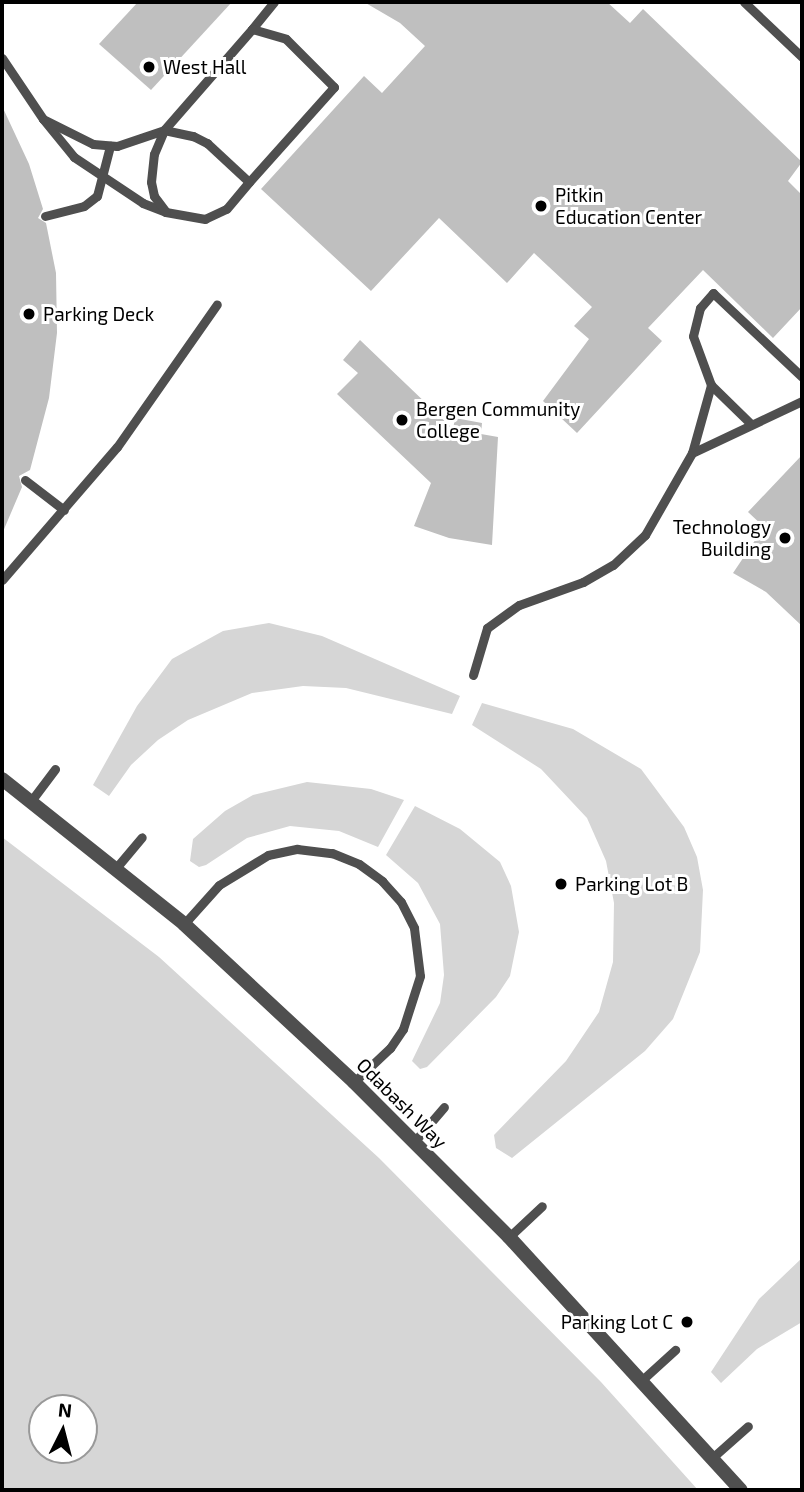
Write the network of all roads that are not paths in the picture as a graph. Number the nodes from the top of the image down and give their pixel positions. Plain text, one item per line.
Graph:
1 (274, 2) edge
2 (744, 2) edge
3 (252, 29) junction
4 (802, 57) edge
5 (2, 58) edge
6 (43, 119) junction
7 (164, 130) junction
8 (110, 146) junction
9 (106, 177) junction
10 (249, 182) junction
11 (166, 212) junction
12 (45, 216) dead end
13 (217, 304) dead end
14 (802, 377) edge
15 (711, 385) junction
16 (802, 401) edge
17 (751, 424) junction
18 (692, 453) junction
19 (25, 480) dead end
20 (64, 510) junction
21 (2, 580) edge
22 (473, 675) dead end
23 (55, 769) dead end
24 (2, 779) edge
25 (31, 801) junction
26 (142, 837) dead end
27 (116, 868) junction
28 (184, 925) junction
29 (354, 1082) junction
30 (444, 1107) dead end
31 (414, 1142) junction
32 (542, 1206) dead end
33 (509, 1237) junction
34 (675, 1350) dead end
35 (642, 1380) junction
36 (748, 1426) dead end
37 (712, 1458) junction
38 (741, 1490) edge

1 - 3 lane
2 - 4 lane
3 - 7 lane
3 - 10 lane
5 - 6 lane
6 - 8 lane
6 - 9 lane
7 - 8 lane
7 - 10 lane
7 - 11 lane
8 - 9 lane
9 - 11 lane
9 - 12 lane
10 - 11 lane
13 - 20 lane
14 - 15 lane
15 - 17 lane
15 - 18 lane
16 - 17 lane
17 - 18 lane
18 - 22 lane
19 - 20 lane
20 - 21 lane
23 - 25 lane
24 - 25 street, Odabash Way
25 - 27 street, Odabash Way
26 - 27 lane
27 - 28 street, Odabash Way
28 - 29 street, Odabash Way
28 - 29 lane
29 - 31 street, Odabash Way
30 - 31 lane
31 - 33 street, Odabash Way
32 - 33 lane
33 - 35 street, Odabash Way
34 - 35 lane
35 - 37 street, Odabash Way
36 - 37 lane
37 - 38 street, Odabash Way

